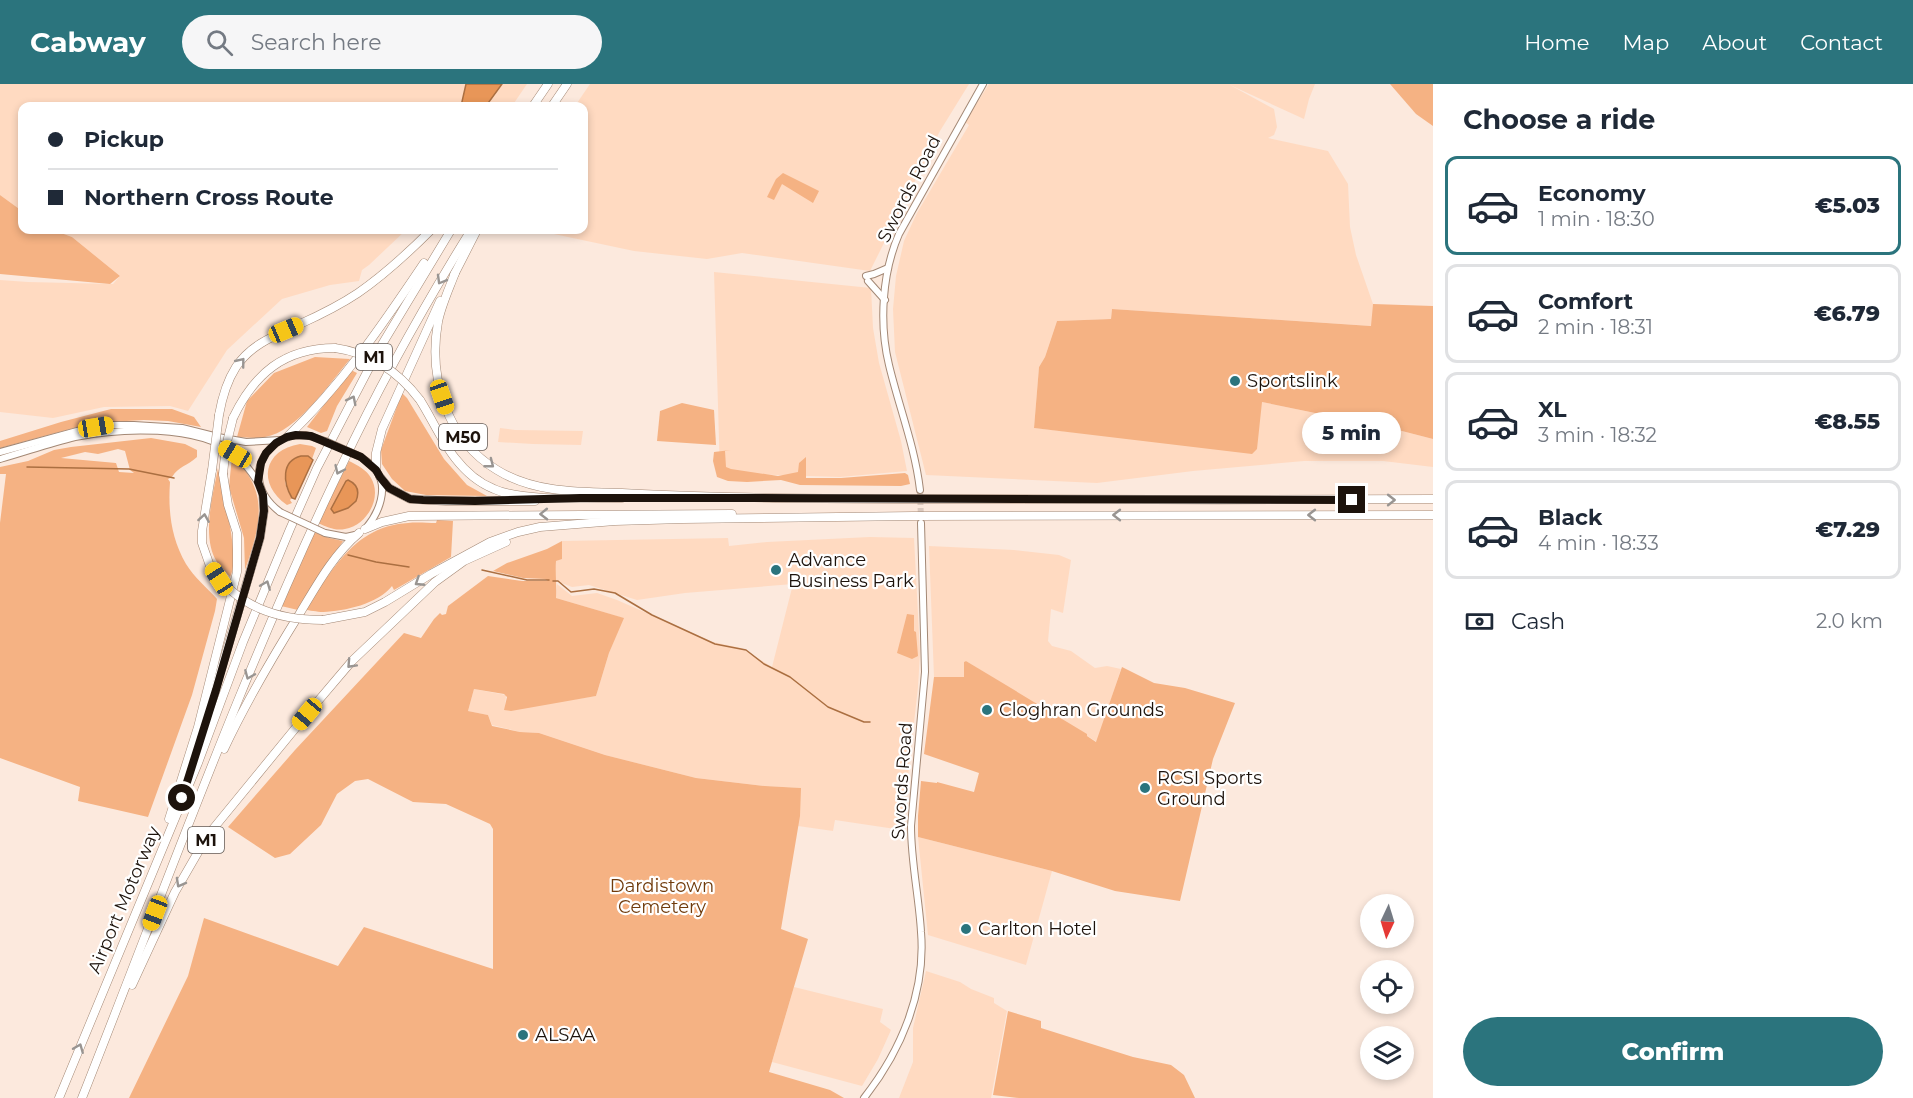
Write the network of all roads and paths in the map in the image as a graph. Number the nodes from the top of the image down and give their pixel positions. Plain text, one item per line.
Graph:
1 (548, 84) edge
2 (567, 84) edge
3 (983, 84) edge
4 (536, 102) edge
5 (555, 102) edge
6 (427, 234) edge
7 (446, 234) edge
8 (447, 234) edge
9 (469, 234) edge
10 (475, 234) edge
11 (888, 268) junction
12 (455, 273) junction
13 (885, 300) junction
14 (284, 438) junction
15 (0, 452) edge
16 (0, 459) edge
17 (378, 474) junction
18 (258, 482) junction
19 (920, 490) tunnel mouth
20 (263, 495) junction
21 (580, 498) junction
22 (770, 498) junction
23 (1433, 499) edge
24 (1433, 515) edge
25 (913, 516) junction
26 (921, 523) tunnel mouth
27 (559, 526) junction
28 (362, 531) junction
29 (196, 809) junction
30 (176, 815) junction
31 (157, 858) junction
32 (59, 1098) edge
33 (82, 1098) edge
34 (864, 1098) edge

1 - 4 highway
2 - 5 highway
3 - 11 main road, Swords Road
27 -> 6 highway, bridge
7 - 14 highway
30 -> 8 highway, Airport Motorway / M1
9 -> 29 highway, Airport Motorway / M1
10 - 12 highway, M50
11 - 13 main road, Swords Road
11 - 13 main road
12 - 17 highway
12 -> 22 highway, M50
13 - 19 main road, Swords Road
14 - 15 main road
14 - 17 main road, bridge
14 - 18 main road
16 - 18 main road
17 - 21 highway, M50
17 - 28 main road
18 - 20 main road
20 - 28 main road, bridge
20 - 30 highway
21 - 22 highway, M50
21 - 31 highway, bridge
22 -> 23 highway, M50
24 -> 25 highway
25 - 27 highway
25 -> 28 highway
26 - 34 main road, Swords Road
27 -> 33 highway, M1
28 - 29 highway
29 - 33 highway, Airport Motorway / M1
30 - 31 highway, Airport Motorway / M1
32 -> 31 highway, Airport Motorway / M1

